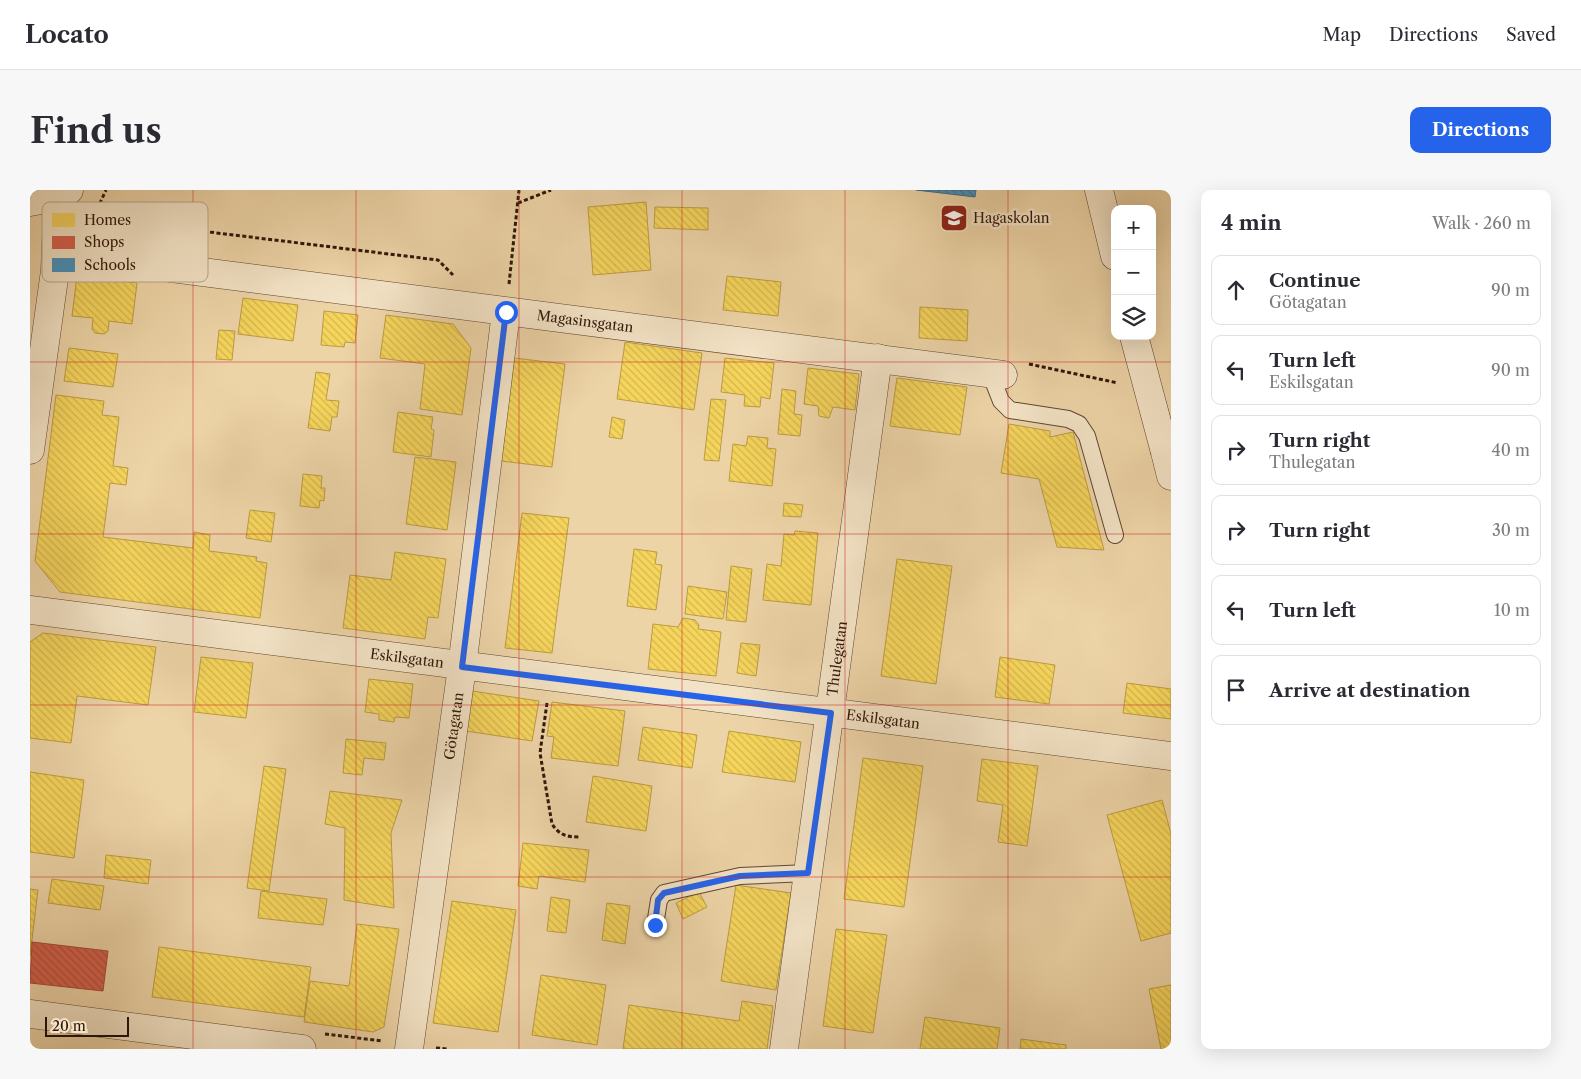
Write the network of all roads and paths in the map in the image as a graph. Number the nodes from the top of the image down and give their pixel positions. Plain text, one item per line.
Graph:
1 (106, 190) edge
2 (519, 190) edge
3 (551, 190) edge
4 (1100, 190) edge
5 (63, 194) edge
6 (30, 202) edge
7 (100, 202) edge
8 (518, 203) junction
9 (1114, 250) edge
10 (208, 273) edge
11 (53, 282) edge
12 (506, 312) junction
13 (1135, 340) edge
14 (878, 358) junction
15 (996, 374) joint
16 (30, 450) edge
17 (1168, 464) edge
18 (1115, 535) dead end
19 (30, 610) edge
20 (462, 667) junction
21 (550, 678) junction
22 (831, 713) junction
23 (1171, 756) edge
24 (579, 837) dead end
25 (808, 873) junction
26 (655, 925) dead end
27 (30, 1014) edge
28 (236, 1045) edge
29 (302, 1049) edge
30 (409, 1049) edge
31 (784, 1049) edge

1 - 7 path
2 - 8 path
3 - 8 path
4 - 9 street
5 - 6 street
8 - 12 path
10 - 12 street, Magasinsgatan
11 - 16 street
12 - 14 street, Magasinsgatan
12 - 20 street, Götagatan
13 - 17 street, bridge
14 - 15 street, Magasinsgatan
14 - 22 street, Thulegatan
15 - 18 lane
19 - 20 street, Eskilsgatan
20 - 21 street, Eskilsgatan
20 - 30 street, Götagatan
21 - 22 street, Eskilsgatan
21 - 24 path
22 - 23 street, Eskilsgatan
22 - 25 street, Thulegatan
25 - 26 lane
25 - 31 street, Thulegatan
27 - 28 street
28 - 29 street

